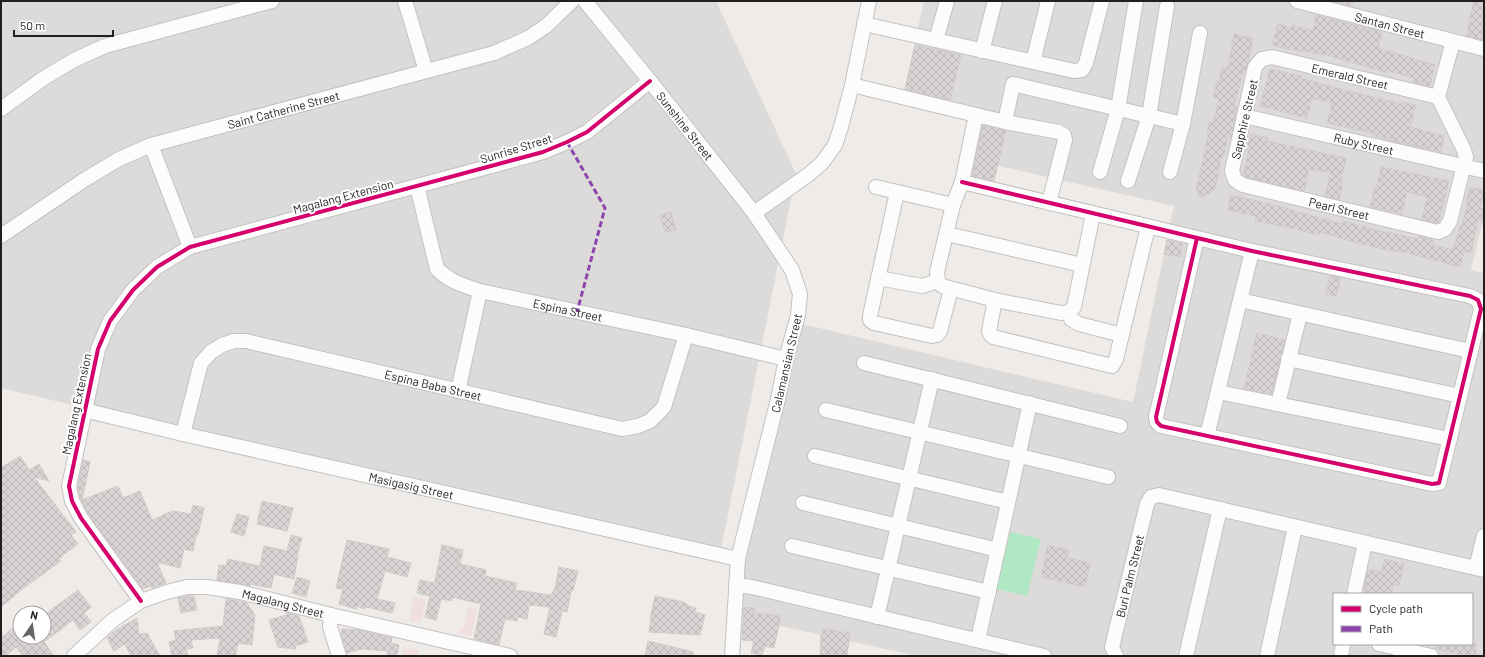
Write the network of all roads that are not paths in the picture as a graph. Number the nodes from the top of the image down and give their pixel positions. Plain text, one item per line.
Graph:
1 (272, 1) edge
2 (405, 1) edge
3 (572, 1) edge
4 (585, 1) edge
5 (869, 1) edge
6 (947, 1) edge
7 (995, 1) edge
8 (1048, 1) edge
9 (1102, 1) edge
10 (1136, 1) edge
11 (1297, 1) edge
12 (1167, 6) dead end
13 (864, 24) junction
14 (1200, 33) dead end
15 (936, 40) junction
16 (1453, 41) junction
17 (1484, 49) edge
18 (982, 51) junction
19 (1262, 59) joint
20 (1033, 62) junction
21 (426, 71) junction
22 (650, 81) junction
23 (852, 85) junction
24 (1438, 97) junction
25 (1, 109) edge
26 (1118, 109) junction
27 (976, 115) junction
28 (1149, 116) junction
29 (1244, 116) junction
30 (1005, 122) junction
31 (1183, 124) junction
32 (151, 145) junction
33 (1464, 167) junction
34 (1484, 171) edge
35 (1100, 172) dead end
36 (1170, 172) dead end
37 (1235, 180) joint
38 (1128, 181) dead end
39 (962, 182) junction
40 (417, 186) junction
41 (876, 187) dead end
42 (897, 192) junction
43 (1049, 203) junction
44 (953, 205) junction
45 (754, 213) junction
46 (1093, 214) junction
47 (1148, 227) junction
48 (947, 234) junction
49 (1, 236) edge
50 (1197, 238) junction
51 (190, 247) junction
52 (1252, 251) junction
53 (1082, 265) junction
54 (878, 278) junction
55 (938, 281) junction
56 (951, 289) junction
57 (480, 291) junction
58 (995, 300) junction
59 (1240, 300) junction
60 (1069, 312) junction
61 (1300, 314) junction
62 (686, 335) junction
63 (1122, 335) junction
64 (1470, 352) junction
65 (786, 359) junction
66 (1288, 359) junction
67 (864, 363) dead end
68 (932, 379) junction
69 (458, 391) junction
70 (1218, 392) junction
71 (1460, 396) junction
72 (1030, 403) junction
73 (1278, 404) junction
74 (84, 410) junction
75 (826, 410) dead end
76 (1120, 426) dead end
77 (920, 432) junction
78 (183, 434) junction
79 (1207, 436) junction
80 (1450, 439) junction
81 (815, 456) dead end
82 (1018, 456) junction
83 (909, 478) junction
84 (1108, 478) dead end
85 (1008, 502) junction
86 (803, 503) dead end
87 (1220, 509) junction
88 (898, 526) junction
89 (1296, 527) junction
90 (1484, 536) edge
91 (1365, 543) junction
92 (792, 546) dead end
93 (998, 550) junction
94 (738, 560) junction
95 (888, 569) junction
96 (1480, 569) edge
97 (736, 585) junction
98 (989, 592) junction
99 (1354, 593) edge
100 (141, 601) junction
101 (331, 615) junction
102 (877, 617) junction
103 (978, 640) junction
104 (1343, 645) edge
105 (1383, 645) edge
106 (74, 656) edge
107 (340, 656) edge
108 (510, 656) edge
109 (732, 656) edge
110 (1044, 656) edge
111 (1116, 656) edge
112 (1186, 656) edge
113 (1267, 656) edge
114 (1341, 656) edge
115 (1431, 656) edge

1 - 25 street
2 - 21 street
3 - 21 street, Saint Catherine Street
4 - 22 street, Sunshine Street
5 - 13 street
6 - 15 street
7 - 18 street
8 - 20 street
9 - 20 street
10 - 26 street
11 - 16 street, Santan Street
12 - 28 street
13 - 15 street
13 - 23 street
14 - 31 street
15 - 18 street
16 - 17 street, Santan Street
16 - 24 street
18 - 20 street
19 - 24 street, Emerald Street
19 - 29 street, Sapphire Street
21 - 32 street, Saint Catherine Street
22 - 40 street, Sunrise Street
22 - 45 street, Sunshine Street
23 - 27 street
23 - 45 street
24 - 33 street
26 - 28 street
26 - 30 street
26 - 35 street
27 - 30 street
27 - 39 street
28 - 31 street
28 - 38 street
29 - 33 street, Ruby Street
29 - 37 street, Sapphire Street
30 - 43 street
31 - 36 street
32 - 49 street, Saint Catherine Street
32 - 51 street
33 - 34 street, Ruby Street
33 - 37 street, Pearl Street
39 - 43 street
39 - 44 street
40 - 51 street, Magalang Extension
40 - 57 street, Espina Street
41 - 42 street
42 - 44 street
42 - 54 street
43 - 46 street
44 - 48 street
45 - 65 street, Calamansian Street
46 - 47 street
46 - 53 street
47 - 50 street
47 - 63 street
48 - 53 street
48 - 55 street
50 - 52 street
50 - 79 street
51 - 74 street, Magalang Extension
52 - 59 street
52 - 64 street
53 - 60 street
54 - 55 street
54 - 56 street
55 - 56 street
56 - 58 street
57 - 62 street, Espina Street
57 - 69 street
58 - 60 street
58 - 63 street
59 - 61 street
59 - 70 street
60 - 63 street
61 - 64 street
61 - 66 street
62 - 65 street, Espina Street
62 - 69 street, Espina Baba Street
64 - 71 street
65 - 94 street, Calamansian Street
66 - 71 street
66 - 73 street
67 - 68 street
68 - 72 street
68 - 77 street
69 - 78 street, Espina Baba Street
70 - 73 street
70 - 79 street
71 - 80 street
72 - 76 street
72 - 82 street
73 - 80 street
74 - 78 street, Masigasig Street
74 - 100 street, Magalang Extension
75 - 77 street
77 - 82 street
77 - 83 street
78 - 94 street, Masigasig Street
79 - 80 street
81 - 83 street
82 - 84 street
82 - 85 street
83 - 85 street
83 - 88 street
85 - 93 street
86 - 88 street
87 - 89 street
87 - 111 street, Buri Palm Street
87 - 112 street
88 - 93 street
88 - 95 street
89 - 91 street
89 - 113 street
90 - 96 street
91 - 96 street
91 - 99 street
92 - 95 street
93 - 98 street
94 - 97 street, Calamansian Street
95 - 98 street
95 - 102 street
97 - 102 street
97 - 109 street, Calamansian Street
98 - 103 street
100 - 101 street, Magalang Street
100 - 106 street, Magalang Street
101 - 107 street
101 - 108 street, Magalang Street
102 - 103 street
103 - 110 street
104 - 114 street
105 - 115 street

